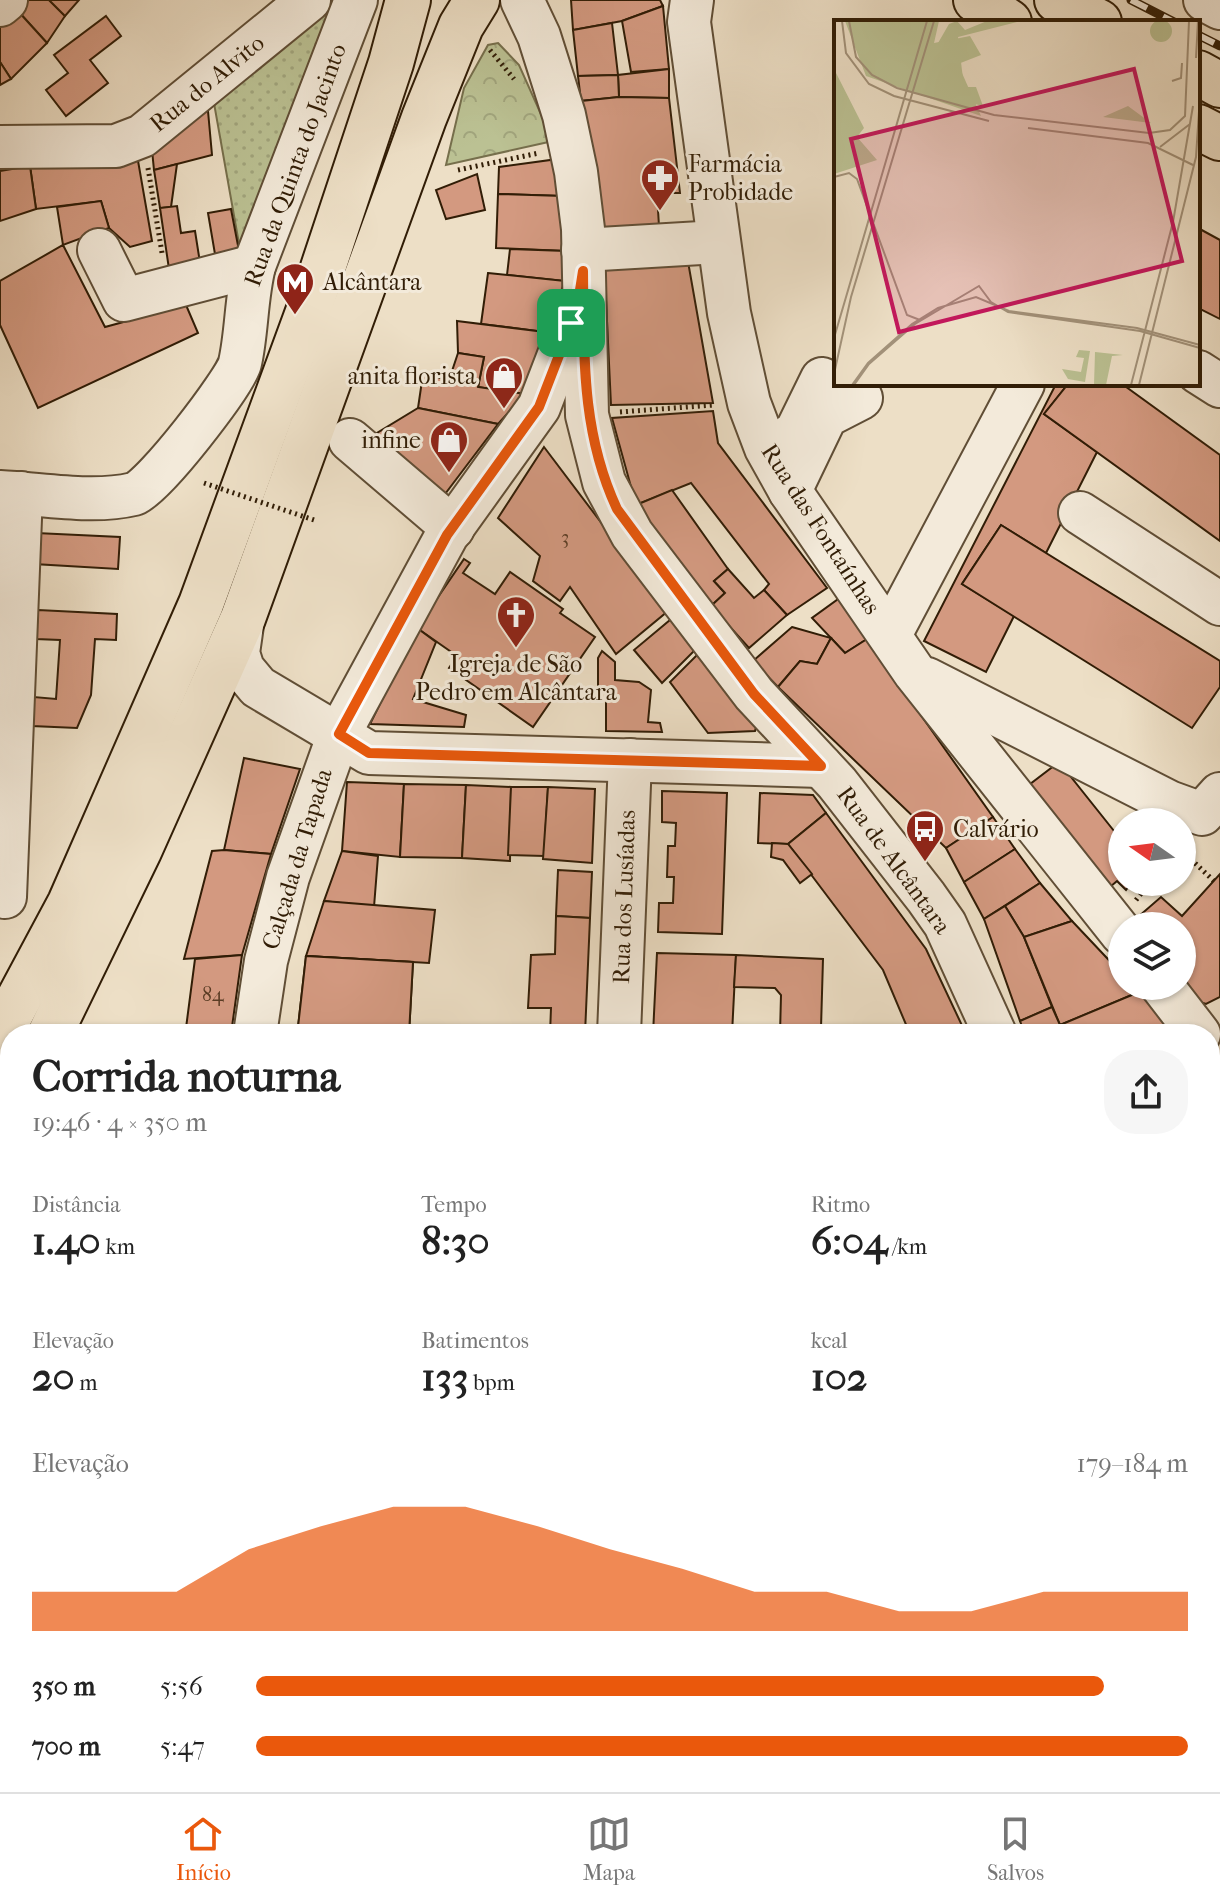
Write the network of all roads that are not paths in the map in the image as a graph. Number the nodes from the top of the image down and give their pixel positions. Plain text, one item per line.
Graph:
1 (6, 0) edge
2 (309, 0) edge
3 (356, 0) edge
4 (408, 0) edge
5 (477, 0) edge
6 (522, 0) edge
7 (692, 0) edge
8 (976, 0) edge
9 (1057, 0) edge
10 (1205, 0) edge
11 (0, 5) edge
12 (1220, 8) edge
13 (1006, 20) edge
14 (1095, 20) edge
15 (1200, 74) edge
16 (1220, 85) edge
17 (1200, 128) edge
18 (1220, 138) edge
19 (0, 147) edge
20 (718, 242) junction
21 (99, 250) dead end
22 (583, 260) junction
23 (254, 266) junction
24 (1200, 373) edge
25 (822, 379) dead end
26 (1022, 386) edge
27 (1220, 386) edge
28 (861, 398) dead end
29 (350, 440) dead end
30 (766, 448) junction
31 (790, 491) junction
32 (10, 492) edge
33 (1080, 513) dead end
34 (453, 528) junction
35 (1220, 604) edge
36 (243, 618) junction
37 (8, 634) edge
38 (890, 635) junction
39 (915, 673) junction
40 (339, 734) junction
41 (630, 760) junction
42 (821, 766) junction
43 (1220, 794) edge
44 (5, 897) dead end
45 (1108, 916) edge
46 (1173, 1000) edge
47 (5, 1024) edge
48 (55, 1024) edge
49 (257, 1024) edge
50 (619, 1024) edge
51 (990, 1024) edge
52 (1191, 1024) edge

1 - 11 street
2 - 19 street, Rua do Alvito
3 - 23 street, Rua da Quinta do Jacinto
4 - 47 main road
5 - 36 main road
6 - 22 street, Rua de Alcântara
7 - 20 street, Rua das Fontaínhas
8 - 13 main road
9 - 14 main road
10 - 12 street
15 - 16 main road
17 - 18 main road
20 - 22 street
20 - 30 street, Rua das Fontaínhas
21 - 23 street
22 - 34 street, Calçada da Tapada
22 - 42 street, Rua de Alcântara
23 - 32 street, Rua da Quinta do Jacinto
24 - 27 street
25 - 30 street
26 - 38 street
28 - 31 street
29 - 34 street
30 - 31 street, Rua das Fontaínhas
31 - 38 street, Rua das Fontaínhas
32 - 37 street
33 - 35 street
34 - 40 street, Calçada da Tapada
36 - 40 street
36 - 48 main road
37 - 44 street
38 - 39 street, Rua das Fontaínhas
39 - 43 street
39 - 45 street, Rua das Fontaínhas
40 - 41 street
40 - 49 street, Calçada da Tapada
41 - 42 street
41 - 50 street, Rua dos Lusíadas
42 - 51 street, Rua de Alcântara
46 - 52 street

